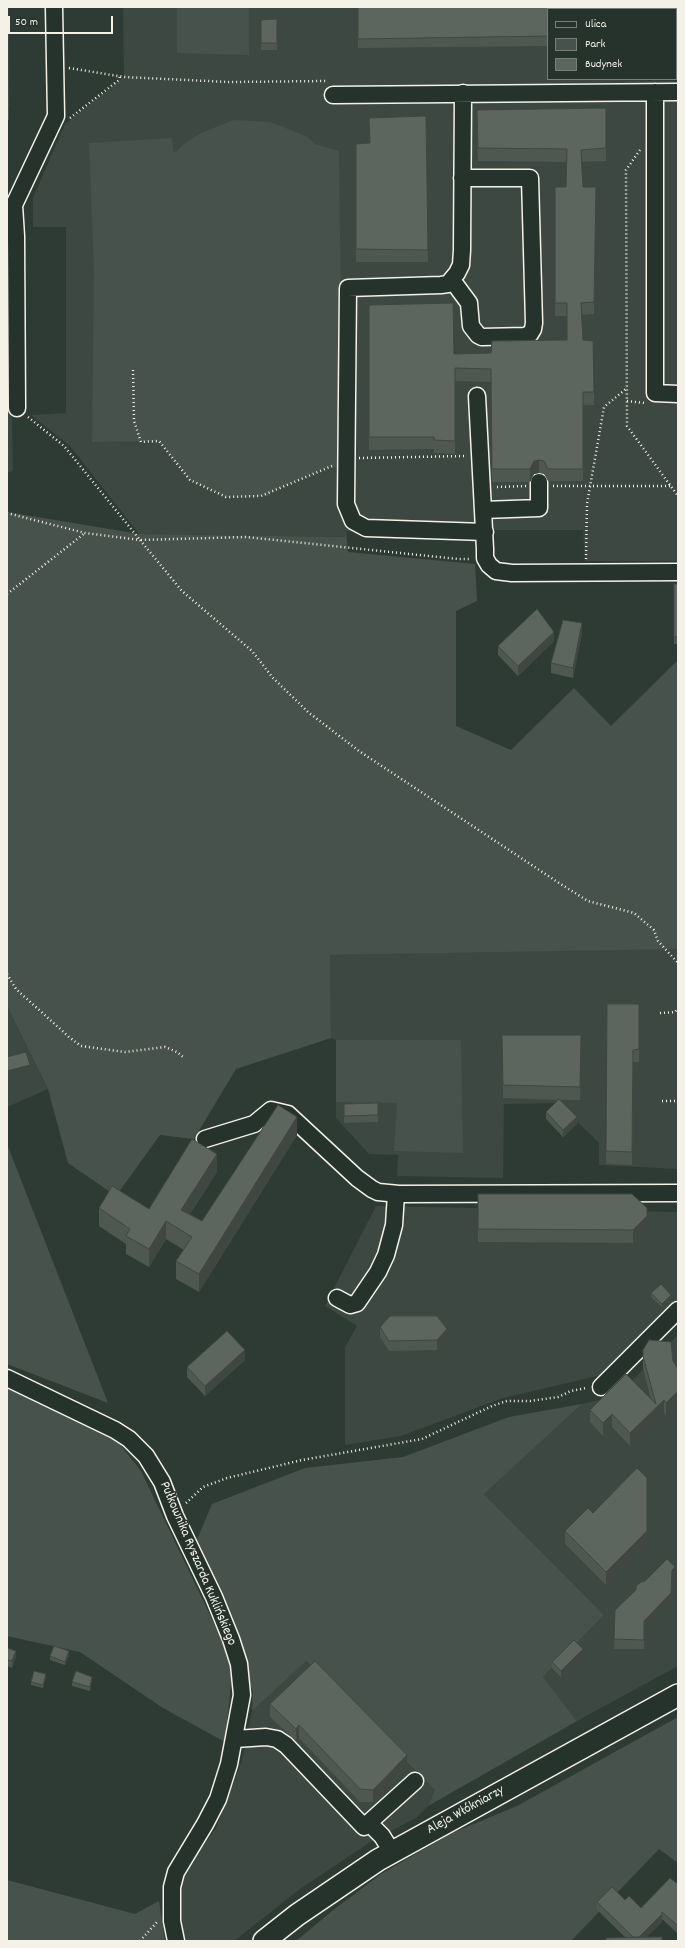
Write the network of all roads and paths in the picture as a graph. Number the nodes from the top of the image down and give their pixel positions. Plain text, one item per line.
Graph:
1 (54, 7) edge
2 (57, 66) junction
3 (120, 76) junction
4 (332, 88) joint
5 (655, 92) junction
6 (678, 92) edge
7 (463, 94) junction
8 (47, 137) junction
9 (641, 149) dead end
10 (462, 178) junction
11 (11, 205) edge
12 (452, 280) junction
13 (133, 370) dead end
14 (627, 388) junction
15 (678, 394) edge
16 (477, 396) dead end
17 (17, 408) joint
18 (480, 456) junction
19 (347, 459) junction
20 (539, 484) junction
21 (590, 486) junction
22 (671, 486) junction
23 (482, 487) junction
24 (678, 496) edge
25 (483, 510) junction
26 (7, 512) edge
27 (485, 532) junction
28 (85, 533) junction
29 (140, 540) junction
30 (485, 558) junction
31 (586, 572) junction
32 (678, 572) edge
33 (7, 594) edge
34 (678, 963) edge
35 (7, 974) edge
36 (678, 1008) edge
37 (660, 1013) dead end
38 (183, 1057) dead end
39 (662, 1101) dead end
40 (678, 1102) edge
41 (205, 1139) dead end
42 (678, 1193) edge
43 (396, 1194) junction
44 (337, 1298) dead end
45 (678, 1310) edge
46 (7, 1378) edge
47 (601, 1387) joint
48 (175, 1516) junction
49 (678, 1695) edge
50 (678, 1705) edge
51 (633, 1720) junction
52 (235, 1738) junction
53 (415, 1781) dead end
54 (369, 1823) junction
55 (392, 1852) junction
56 (176, 1941) edge
57 (264, 1941) edge

1 - 2 street
2 - 3 path
2 - 8 street
3 - 4 path
3 - 8 path
4 - 7 street
5 - 6 street
5 - 7 street
5 - 15 street
7 - 10 street
8 - 11 street
9 - 14 path
10 - 12 street
10 - 12 street
11 - 17 street
12 - 19 street
13 - 19 path
14 - 21 path
14 - 22 path
16 - 18 street
17 - 29 path
18 - 19 path
18 - 23 street
19 - 27 street
20 - 21 path
20 - 23 path
20 - 25 street
21 - 22 path
21 - 31 path
22 - 24 path
23 - 25 street
25 - 27 street
26 - 28 path
27 - 30 street
28 - 29 path
28 - 33 path
29 - 30 path
29 - 34 path
30 - 31 street
31 - 32 street
35 - 38 path
36 - 37 path
39 - 40 path
41 - 43 street
42 - 43 street
43 - 44 street
45 - 47 street
46 - 48 street, Pułkownika Ryszarda Kuklińskiego
47 - 48 path
48 - 52 street, Pułkownika Ryszarda Kuklińskiego
49 - 51 main road, Aleja Włókniarzy
50 - 51 main road
51 - 55 main road, Aleja Włókniarzy
52 - 54 street
52 - 56 street, Pułkownika Ryszarda Kuklińskiego
53 - 54 street
54 - 55 street
55 - 57 main road, Aleja Włókniarzy

